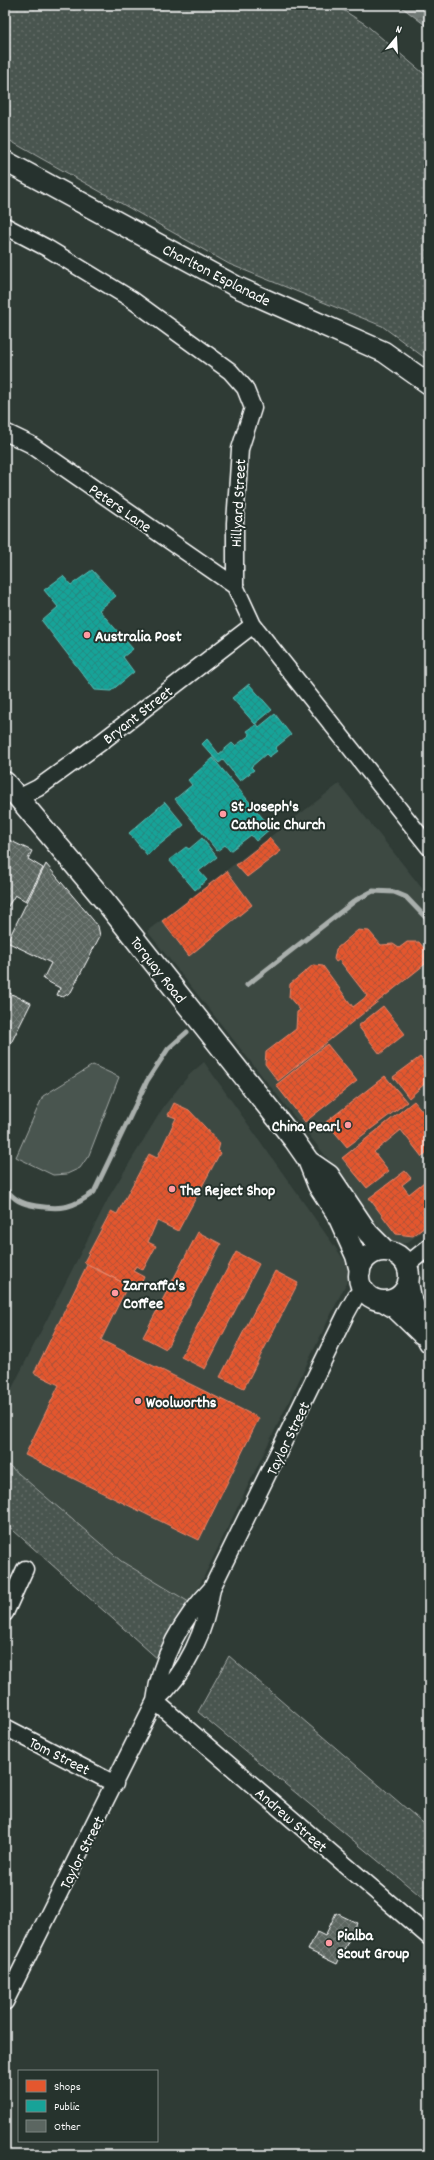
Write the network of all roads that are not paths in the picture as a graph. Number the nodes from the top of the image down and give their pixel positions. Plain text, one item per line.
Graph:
1 (5, 161) edge
2 (5, 226) edge
3 (429, 384) edge
4 (5, 432) edge
5 (235, 586) junction
6 (253, 625) junction
7 (5, 782) edge
8 (12, 800) edge
9 (429, 847) edge
10 (308, 1160) junction
11 (429, 1247) edge
12 (386, 1251) junction
13 (405, 1263) junction
14 (362, 1281) junction
15 (408, 1282) junction
16 (383, 1301) junction
17 (427, 1339) edge
18 (26, 1569) dead end
19 (212, 1588) junction
20 (5, 1613) edge
21 (155, 1701) junction
22 (5, 1727) edge
23 (115, 1784) junction
24 (429, 1937) edge
25 (5, 2002) edge

1 - 3 street, Charlton Esplanade
2 - 5 street, Hillyard Street
4 - 5 street, Peters Lane
5 - 6 street, Hillyard Street
6 - 8 street, Bryant Street
6 - 9 street, Hillyard Street
7 - 8 street, Torquay Road
8 - 10 street, Torquay Road
10 - 12 street, Torquay Road
10 - 14 street, Torquay Road
11 - 13 street
12 - 13 street
12 - 14 street
13 - 15 street
14 - 16 street
14 - 19 street, Taylor Street
15 - 16 street
15 - 17 street
16 - 17 street
18 - 20 street
19 - 21 street, Taylor Street
19 - 21 street, Taylor Street
21 - 23 street, Taylor Street
21 - 24 street, Andrew Street
22 - 23 street, Tom Street
23 - 25 street, Taylor Street

